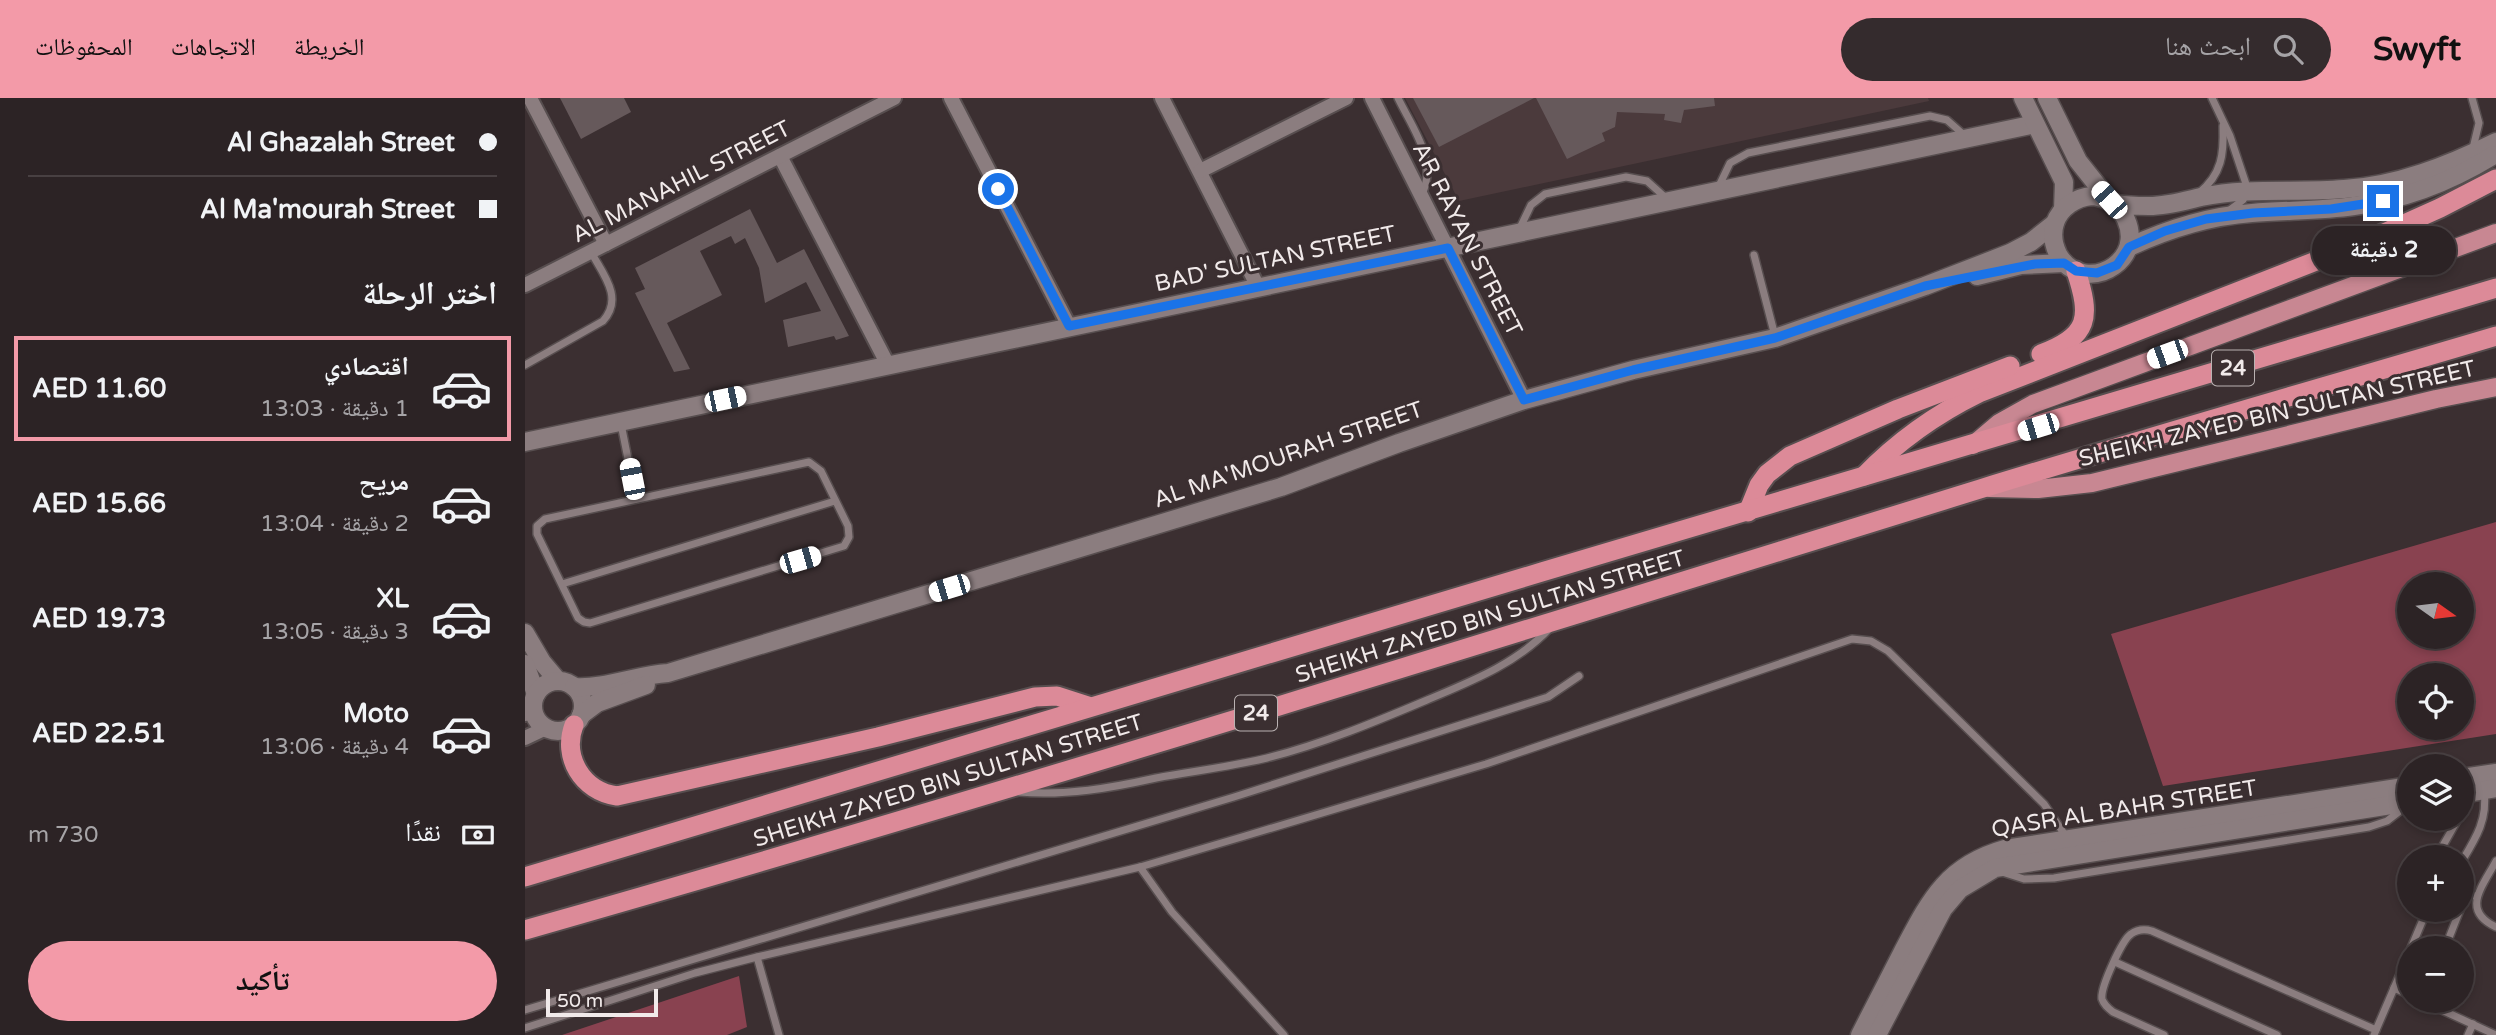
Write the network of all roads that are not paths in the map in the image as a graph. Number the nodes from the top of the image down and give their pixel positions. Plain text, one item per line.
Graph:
1 (530, 98) edge
2 (894, 98) edge
3 (951, 98) edge
4 (1162, 98) edge
5 (1346, 98) edge
6 (1372, 98) edge
7 (1398, 98) edge
8 (2023, 98) edge
9 (2047, 98) edge
10 (2212, 98) edge
11 (2472, 98) edge
12 (2223, 118) junction
13 (2035, 124) junction
14 (1968, 138) junction
15 (2496, 142) edge
16 (2496, 153) edge
17 (2471, 154) junction
18 (780, 156) junction
19 (1199, 172) junction
20 (2496, 179) edge
21 (2248, 190) junction
22 (1717, 191) junction
23 (1422, 196) junction
24 (2190, 200) junction
25 (1668, 201) junction
26 (2112, 202) junction
27 (2059, 216) junction
28 (2209, 219) junction
29 (2496, 233) edge
30 (1517, 234) junction
31 (606, 244) junction
32 (2129, 247) junction
33 (1448, 248) junction
34 (591, 252) junction
35 (1754, 255) dead end
36 (2070, 267) junction
37 (525, 285) edge
38 (1925, 286) junction
39 (1258, 287) junction
40 (2496, 288) edge
41 (1069, 326) junction
42 (2496, 336) edge
43 (1775, 338) junction
44 (525, 365) edge
45 (888, 365) junction
46 (2496, 387) edge
47 (1524, 400) junction
48 (620, 422) junction
49 (525, 442) edge
50 (1971, 447) junction
51 (1861, 479) junction
52 (1985, 488) junction
53 (636, 499) junction
54 (835, 500) junction
55 (1748, 512) junction
56 (562, 584) junction
57 (1556, 622) junction
58 (525, 633) edge
59 (525, 664) edge
60 (668, 673) junction
61 (1579, 676) dead end
62 (566, 684) junction
63 (531, 704) edge
64 (1088, 706) junction
65 (578, 720) junction
66 (546, 728) junction
67 (525, 738) edge
68 (2477, 786) edge
69 (2397, 788) edge
70 (997, 791) junction
71 (2397, 804) edge
72 (2397, 815) edge
73 (2471, 845) edge
74 (2071, 847) junction
75 (2496, 861) edge
76 (1140, 867) junction
77 (1995, 868) junction
78 (525, 877) edge
79 (2474, 896) edge
80 (2477, 897) junction
81 (2496, 927) edge
82 (525, 930) edge
83 (757, 957) junction
84 (2115, 962) junction
85 (2397, 981) edge
86 (2394, 988) junction
87 (2397, 989) edge
88 (525, 1010) edge
89 (2449, 1013) edge
90 (2473, 1024) junction
91 (525, 1028) edge
92 (2375, 1033) edge
93 (779, 1035) edge
94 (1284, 1035) edge
95 (1860, 1035) edge
96 (1877, 1035) edge
97 (2164, 1035) edge
98 (2277, 1035) edge
99 (2468, 1035) edge
100 (2496, 1035) edge

1 - 31 street
2 - 18 street, AL MANAHIL STREET
3 - 41 street
4 - 19 street
5 - 19 street
6 - 23 street, AR RAYAN STREET
7 - 23 lane
8 - 13 street
9 - 26 street
10 - 12 lane
11 - 17 lane
12 - 21 lane
12 - 24 lane
13 - 14 street, BAD' SULTAN STREET
13 - 27 street
14 - 22 street, BAD' SULTAN STREET
14 - 22 lane
15 - 17 street
16 - 28 street
17 - 21 street
18 - 31 street, AL MANAHIL STREET
18 - 45 street
19 - 39 street
20 - 51 highway
21 - 24 street
21 - 28 lane
22 - 25 street, BAD' SULTAN STREET
23 - 33 street, AR RAYAN STREET
24 - 26 street
25 - 30 street, BAD' SULTAN STREET
25 - 30 lane
26 - 27 street
26 - 32 street
27 - 36 street
27 - 38 street, AL MA'MOURAH STREET
28 - 32 street
29 - 50 main road, SHEIKH ZAYED BIN SULTAN STREET
30 - 33 street, BAD' SULTAN STREET
31 - 34 street, AL MANAHIL STREET
32 - 36 street
33 - 39 street, BAD' SULTAN STREET
33 - 47 street, AR RAYAN STREET
34 - 37 street, AL MANAHIL STREET
34 - 44 lane
35 - 43 lane
36 - 38 street, AL MA'MOURAH STREET
36 - 55 highway
38 - 43 street, AL MA'MOURAH STREET
39 - 41 street, BAD' SULTAN STREET
40 - 50 highway, SHEIKH ZAYED BIN SULTAN STREET / 24
41 - 45 street, BAD' SULTAN STREET
42 - 52 highway, SHEIKH ZAYED BIN SULTAN STREET / 24
43 - 47 street, AL MA'MOURAH STREET
45 - 48 street, BAD' SULTAN STREET
46 - 52 main road, SHEIKH ZAYED BIN SULTAN STREET
47 - 60 street, AL MA'MOURAH STREET
48 - 49 street, BAD' SULTAN STREET
48 - 53 lane
50 - 51 highway, SHEIKH ZAYED BIN SULTAN STREET / 24
51 - 55 highway, SHEIKH ZAYED BIN SULTAN STREET / 24
52 - 57 highway, SHEIKH ZAYED BIN SULTAN STREET / 24
53 - 54 lane
53 - 56 lane
54 - 56 lane
54 - 56 lane
55 - 64 highway, SHEIKH ZAYED BIN SULTAN STREET / 24
57 - 70 highway, SHEIKH ZAYED BIN SULTAN STREET / 24
57 - 70 lane
58 - 62 street
59 - 63 street
60 - 62 street, AL MA'MOURAH STREET
60 - 65 street, AL MA'MOURAH STREET
61 - 88 lane
62 - 63 street
62 - 65 street
63 - 66 street
64 - 65 highway
64 - 78 highway, SHEIKH ZAYED BIN SULTAN STREET / 24
65 - 66 street
66 - 67 street
68 - 73 lane
69 - 74 street, QASR AL BAHR STREET
70 - 82 highway, SHEIKH ZAYED BIN SULTAN STREET / 24
71 - 74 street, QASR AL BAHR STREET
72 - 77 lane
74 - 76 lane
74 - 77 street, QASR AL BAHR STREET
74 - 95 street, QASR AL BAHR STREET
75 - 80 lane
76 - 83 lane
76 - 94 lane
77 - 96 street, QASR AL BAHR STREET
79 - 80 lane
80 - 81 lane
83 - 91 lane
83 - 93 lane
84 - 92 lane
84 - 97 lane
84 - 98 lane
85 - 86 lane
86 - 87 lane
86 - 92 lane
89 - 90 lane
90 - 99 lane
90 - 100 lane

